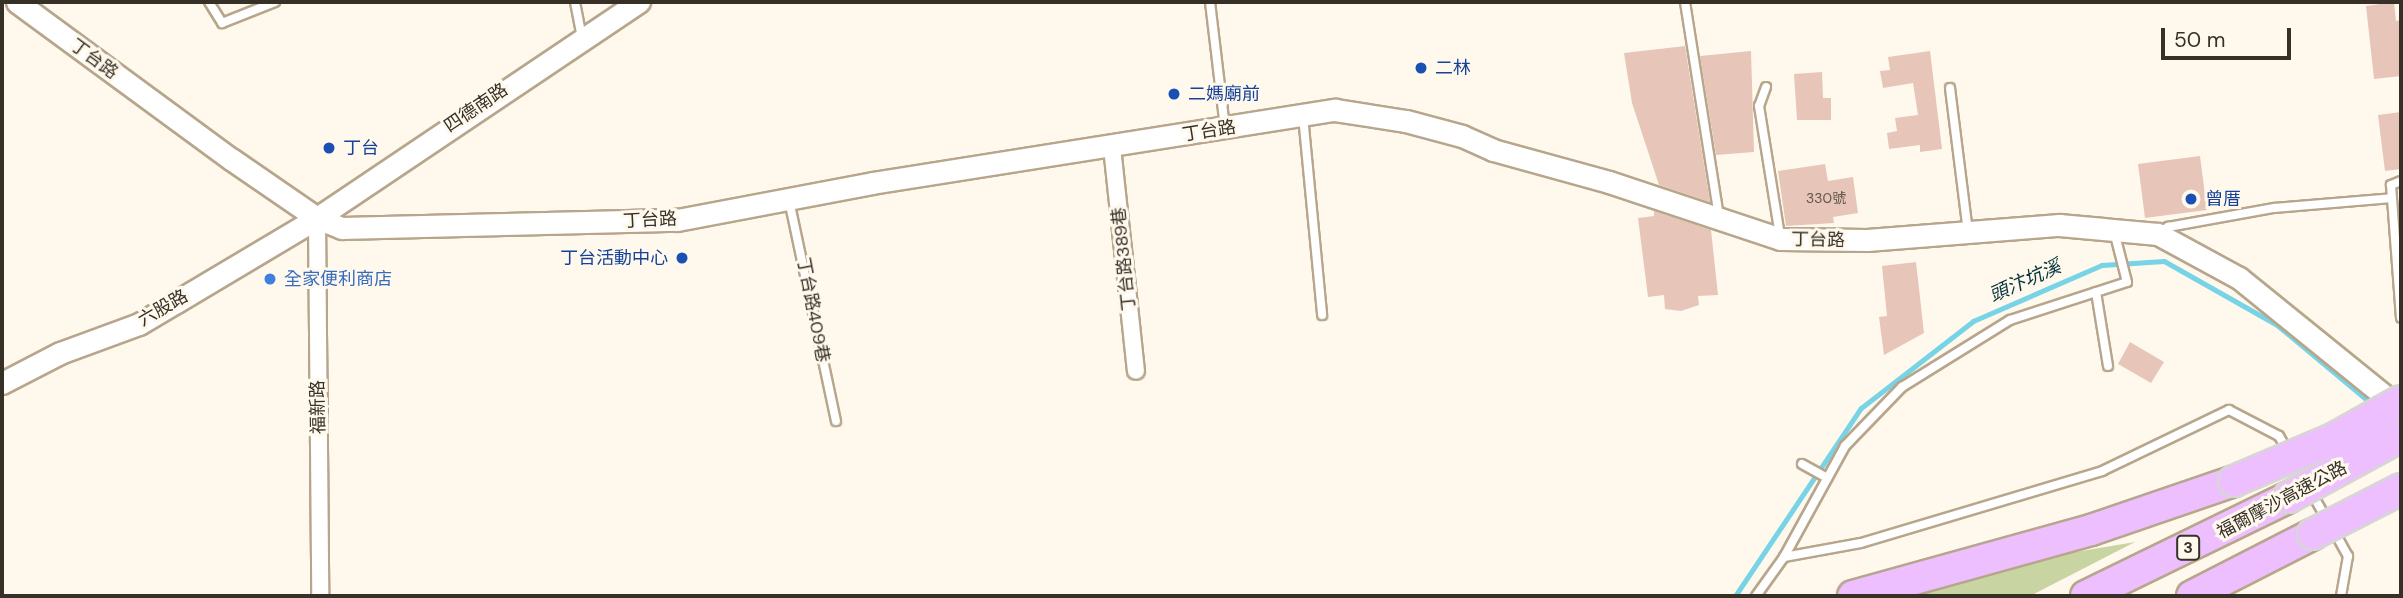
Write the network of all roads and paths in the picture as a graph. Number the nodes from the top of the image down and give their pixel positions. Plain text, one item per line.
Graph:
1 (17, 2) edge
2 (209, 2) edge
3 (275, 2) edge
4 (575, 2) edge
5 (639, 2) edge
6 (1210, 2) edge
7 (1685, 2) edge
8 (582, 37) junction
9 (1766, 87) dead end
10 (1950, 88) dead end
11 (1303, 116) junction
12 (1225, 128) junction
13 (1112, 147) junction
14 (2401, 181) edge
15 (2392, 198) junction
16 (789, 200) junction
17 (317, 218) junction
18 (1720, 219) junction
19 (2114, 228) junction
20 (1968, 234) junction
21 (2158, 234) junction
22 (1780, 239) junction
23 (2096, 292) junction
24 (1322, 315) dead end
25 (2401, 318) edge
26 (2108, 366) dead end
27 (1136, 371) dead end
28 (2, 383) edge
29 (2401, 385) edge
30 (2391, 399) edge
31 (2401, 409) edge
32 (836, 421) dead end
33 (2401, 436) edge
34 (1802, 464) dead end
35 (1827, 478) junction
36 (2401, 489) edge
37 (1784, 557) junction
38 (320, 596) edge
39 (1756, 596) edge
40 (1853, 596) edge
41 (2086, 596) edge
42 (2192, 596) edge
43 (2341, 596) edge

1 - 17 street, 丁台路
2 - 3 lane
4 - 8 lane
5 - 8 street, 四德南路
6 - 12 lane
7 - 18 lane
8 - 17 street, 四德南路
9 - 22 lane
10 - 20 lane
11 - 12 street, 丁台路
11 - 18 street, 丁台路
11 - 24 lane
12 - 13 street, 丁台路
13 - 16 street, 丁台路
13 - 27 street, 丁台路389巷
14 - 15 lane
15 - 21 lane
15 - 25 lane
16 - 17 street, 丁台路
16 - 32 lane, 丁台路409巷
17 - 28 street, 六股路
17 - 38 street, 福新路
18 - 22 street, 丁台路
19 - 20 street, 丁台路
19 - 21 street, 丁台路
19 - 23 lane
20 - 22 street, 丁台路
21 - 30 street, 丁台路
23 - 26 lane
23 - 35 lane
29 - 30 street
30 - 31 street, 丁台路
30 - 40 highway, bridge
33 - 41 highway, 福爾摩沙高速公路 / 3, bridge
34 - 35 lane
35 - 37 lane
36 - 42 highway, bridge
37 - 39 lane
37 - 43 lane

